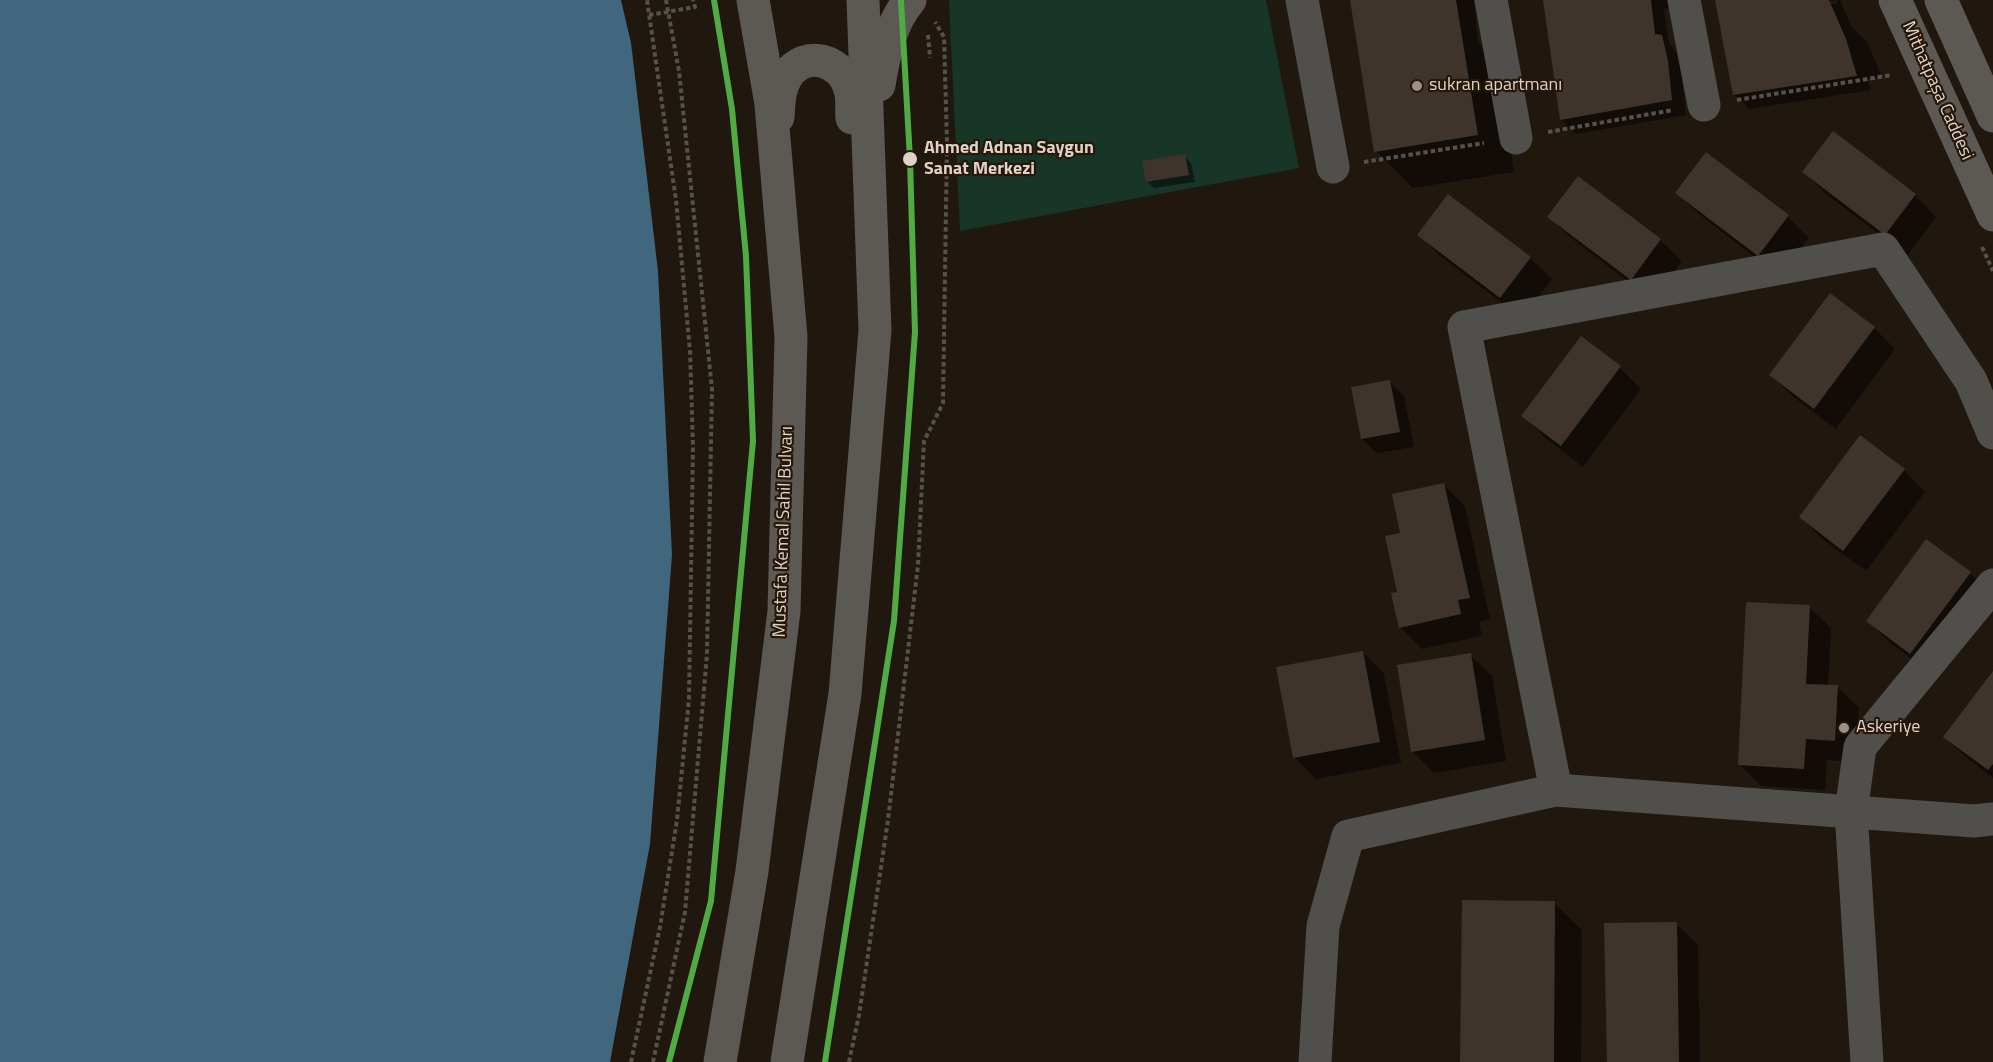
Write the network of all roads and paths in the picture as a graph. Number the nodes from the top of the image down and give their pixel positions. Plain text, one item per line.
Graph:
1 (647, 0) edge
2 (666, 0) edge
3 (693, 0) edge
4 (753, 0) edge
5 (863, 0) edge
6 (1302, 0) edge
7 (1491, 0) edge
8 (1684, 0) edge
9 (1895, 0) edge
10 (1941, 0) edge
11 (921, 9) edge
12 (669, 12) junction
13 (649, 15) junction
14 (1704, 105) dead end
15 (1992, 111) edge
16 (1516, 138) dead end
17 (870, 140) junction
18 (775, 151) junction
19 (1333, 167) dead end
20 (1993, 215) edge
21 (875, 330) junction
22 (1993, 433) edge
23 (1993, 585) edge
24 (1556, 790) junction
25 (1851, 812) junction
26 (1993, 819) edge
27 (631, 1062) edge
28 (654, 1062) edge
29 (720, 1062) edge
30 (787, 1062) edge
31 (849, 1062) edge
32 (1315, 1062) edge
33 (1867, 1062) edge

1 - 13 path
2 - 12 path
3 - 12 path
4 - 18 main road, Mustafa Kemal Sahil Bulvarı
5 - 17 main road
6 - 19 street
7 - 16 street
8 - 14 street
9 - 20 main road, Mithatpaşa Caddesi
10 - 15 main road
11 - 17 main road
11 - 31 path
12 - 13 path
12 - 28 path
13 - 27 path
17 - 21 main road
18 - 21 main road
18 - 29 main road, Mustafa Kemal Sahil Bulvarı
21 - 30 main road
22 - 24 street
23 - 25 street
24 - 25 street
24 - 32 street
25 - 26 street
25 - 33 street

